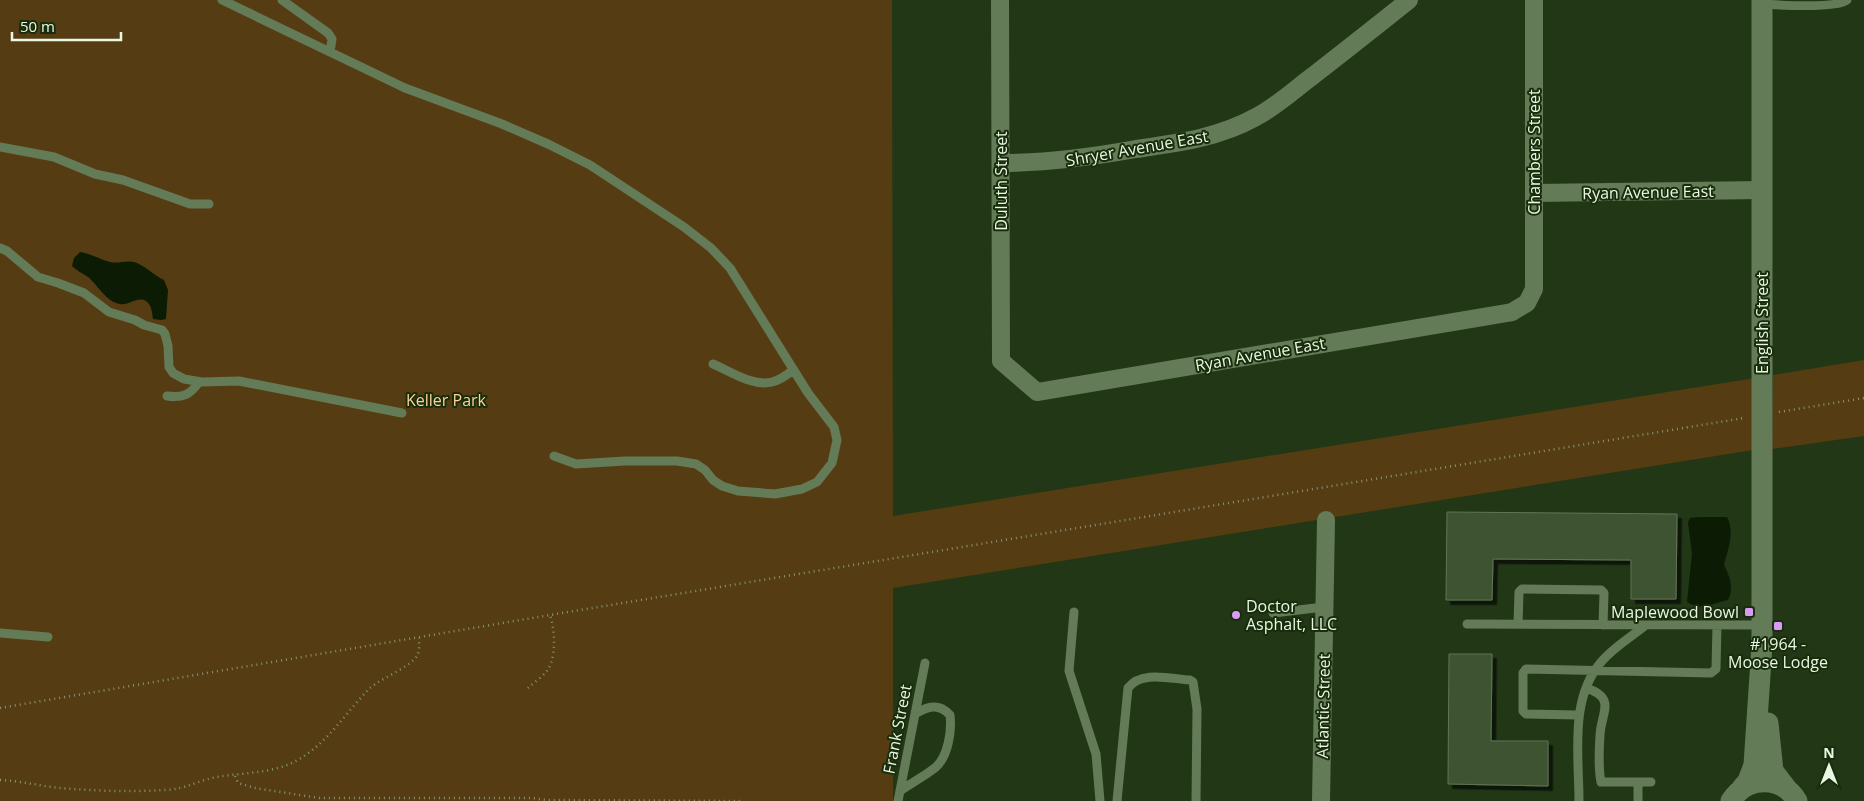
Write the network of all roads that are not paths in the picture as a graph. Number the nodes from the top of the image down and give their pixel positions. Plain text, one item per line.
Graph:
1 (222, 0) edge
2 (282, 0) edge
3 (1000, 0) edge
4 (1409, 0) edge
5 (1534, 0) edge
6 (1846, 0) edge
7 (1762, 2) edge
8 (330, 52) junction
9 (0, 147) edge
10 (1000, 163) junction
11 (1762, 190) junction
12 (1534, 194) junction
13 (209, 204) dead end
14 (0, 248) edge
15 (1528, 304) joint
16 (1001, 361) joint
17 (713, 364) dead end
18 (793, 370) junction
19 (199, 382) junction
20 (167, 396) dead end
21 (402, 413) dead end
22 (554, 456) dead end
23 (1326, 520) dead end
24 (1324, 607) junction
25 (1074, 612) dead end
26 (1273, 613) dead end
27 (1467, 624) dead end
28 (1518, 624) junction
29 (1603, 624) junction
30 (1646, 625) junction
31 (1716, 625) junction
32 (0, 634) edge
33 (1762, 635) junction
34 (48, 637) dead end
35 (925, 663) dead end
36 (1594, 671) junction
37 (1586, 688) junction
38 (915, 714) junction
39 (1578, 715) junction
40 (1638, 782) junction
41 (1651, 782) dead end
42 (900, 791) junction
43 (1737, 795) edge
44 (1794, 796) edge
45 (898, 801) edge
46 (1100, 801) edge
47 (1117, 801) edge
48 (1196, 801) edge
49 (1321, 801) edge
50 (1579, 801) edge
51 (1638, 801) edge

1 - 8 lane
2 - 8 lane
3 - 10 street, Duluth Street
4 - 10 street, Shryer Avenue East
5 - 12 street, Chambers Street
6 - 7 lane
7 - 11 street, English Street
8 - 18 lane
9 - 13 lane
10 - 16 street, Duluth Street
11 - 12 street, Ryan Avenue East
11 - 33 street, English Street
12 - 15 street, Chambers Street
14 - 19 lane
15 - 16 street, Ryan Avenue East
17 - 18 lane
18 - 22 lane
19 - 20 lane
19 - 21 lane
23 - 24 street, Atlantic Street
24 - 26 lane
24 - 49 street, Atlantic Street
25 - 46 lane
27 - 28 lane
28 - 29 lane
28 - 29 lane
29 - 30 lane
30 - 31 lane
30 - 36 lane
31 - 33 lane
31 - 36 lane
32 - 34 lane
33 - 43 street, English Street
33 - 44 street, English Street
35 - 38 lane, Frank Street
36 - 37 lane
36 - 39 lane
37 - 39 lane
37 - 40 lane
38 - 42 lane, Frank Street
38 - 42 lane
39 - 50 lane
40 - 41 lane
40 - 51 lane
42 - 45 lane, Frank Street
43 - 44 street
47 - 48 lane

